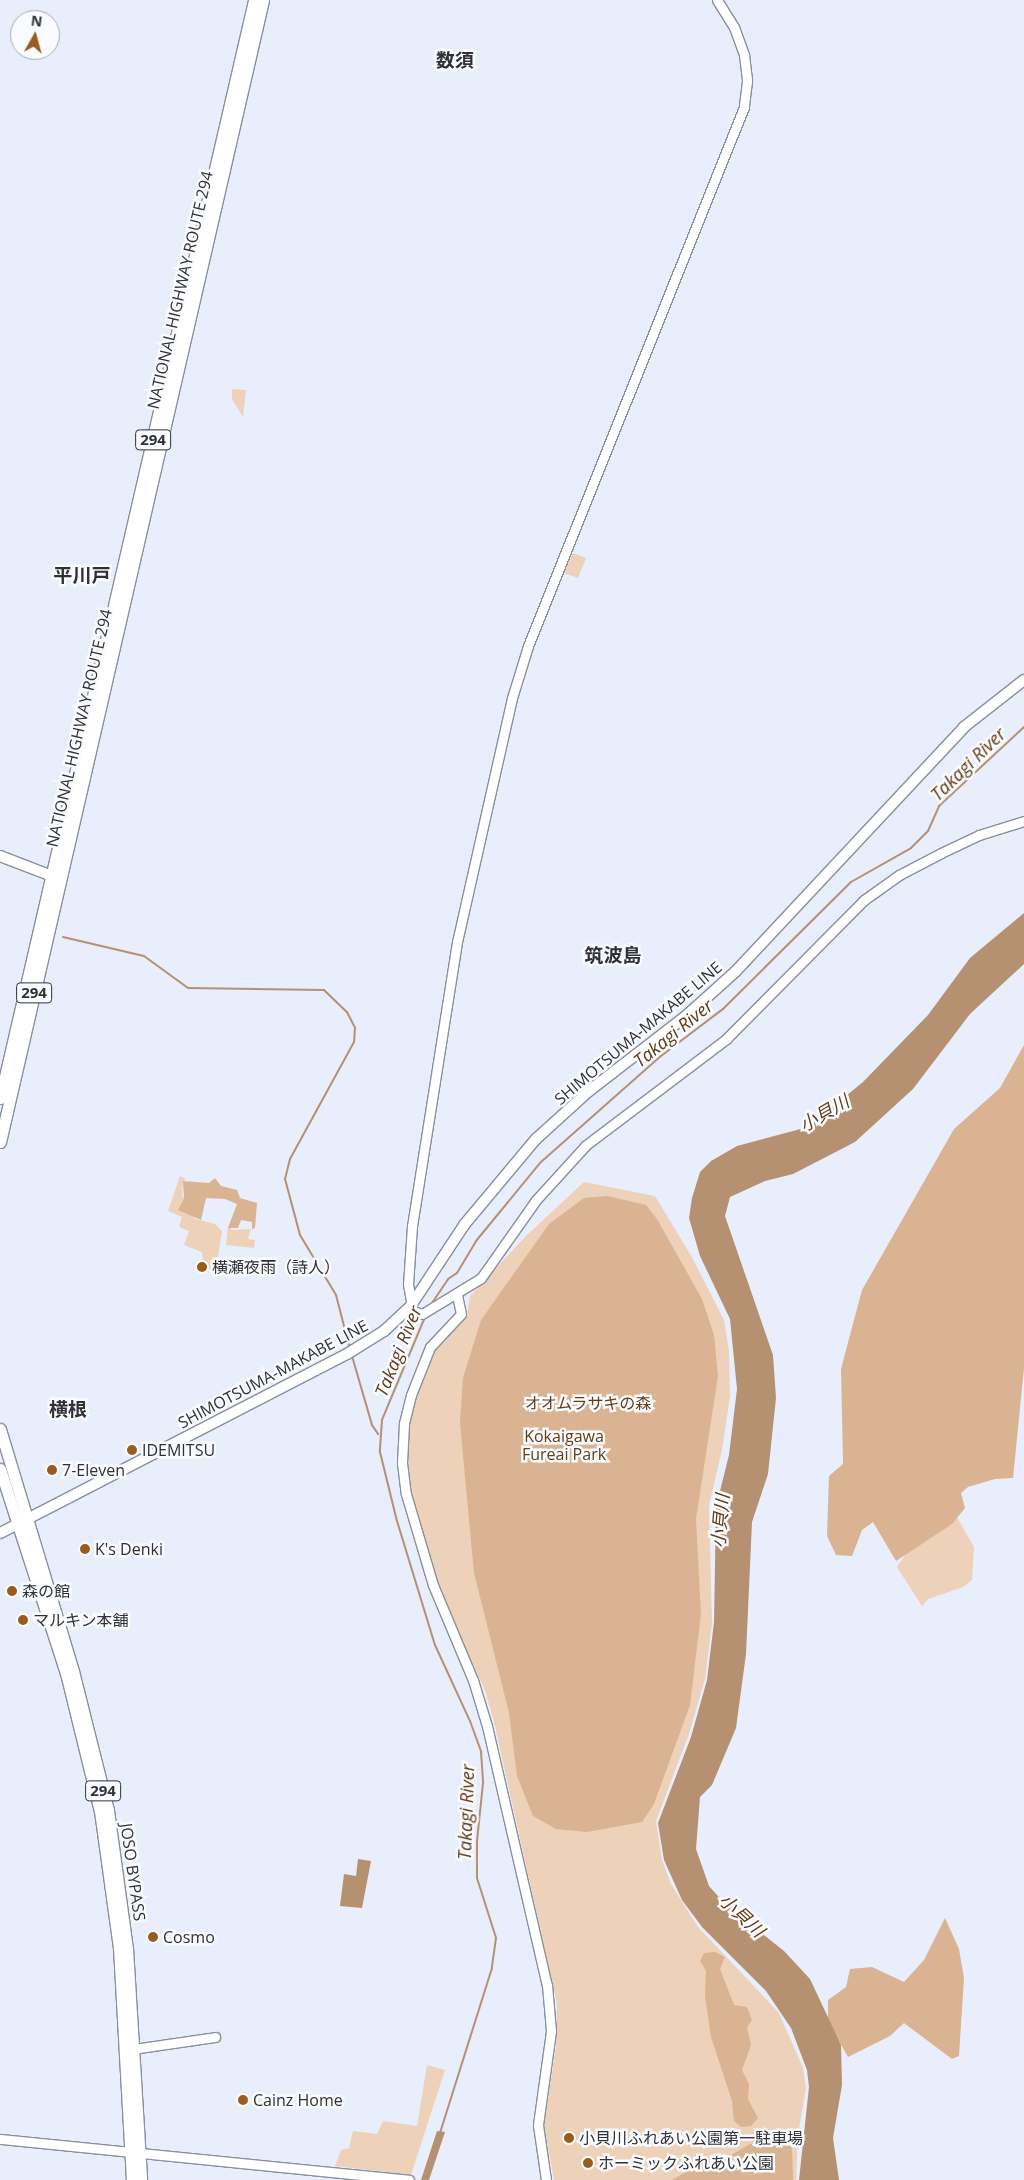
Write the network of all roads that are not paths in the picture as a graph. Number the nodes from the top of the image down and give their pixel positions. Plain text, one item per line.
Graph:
1 (254, 0) edge
2 (263, 0) edge
3 (717, 0) edge
4 (1024, 680) edge
5 (1024, 821) edge
6 (0, 856) edge
7 (56, 878) junction
8 (0, 1098) edge
9 (0, 1142) edge
10 (457, 1295) junction
11 (410, 1307) junction
12 (0, 1429) edge
13 (0, 1470) edge
14 (21, 1523) junction
15 (0, 1534) edge
16 (215, 2037) dead end
17 (133, 2049) junction
18 (0, 2139) edge
19 (135, 2152) junction
20 (132, 2180) edge
21 (141, 2180) edge
22 (409, 2180) edge
23 (546, 2180) edge

1 - 7 highway, NATIONAL HIGHWAY ROUTE 294 / 294
2 - 7 highway, NATIONAL HIGHWAY ROUTE 294 / 294
3 - 11 street
4 - 11 main road, SHIMOTSUMA-MAKABE LINE
5 - 10 street
6 - 7 main road
7 - 8 highway, NATIONAL HIGHWAY ROUTE 294 / 294
7 - 9 highway, NATIONAL HIGHWAY ROUTE 294 / 294
10 - 11 street
10 - 23 street
11 - 14 main road, SHIMOTSUMA-MAKABE LINE
12 - 14 highway, 294
13 - 14 highway, 294
14 - 15 main road, SHIMOTSUMA-MAKABE LINE
14 - 17 highway, JOSO BYPASS / 294
14 - 19 highway, JOSO BYPASS / 294
16 - 17 street
17 - 19 highway, JOSO BYPASS / 294
18 - 19 street
19 - 20 highway, JOSO BYPASS / 294
19 - 21 highway, JOSO BYPASS / 294
19 - 22 street

